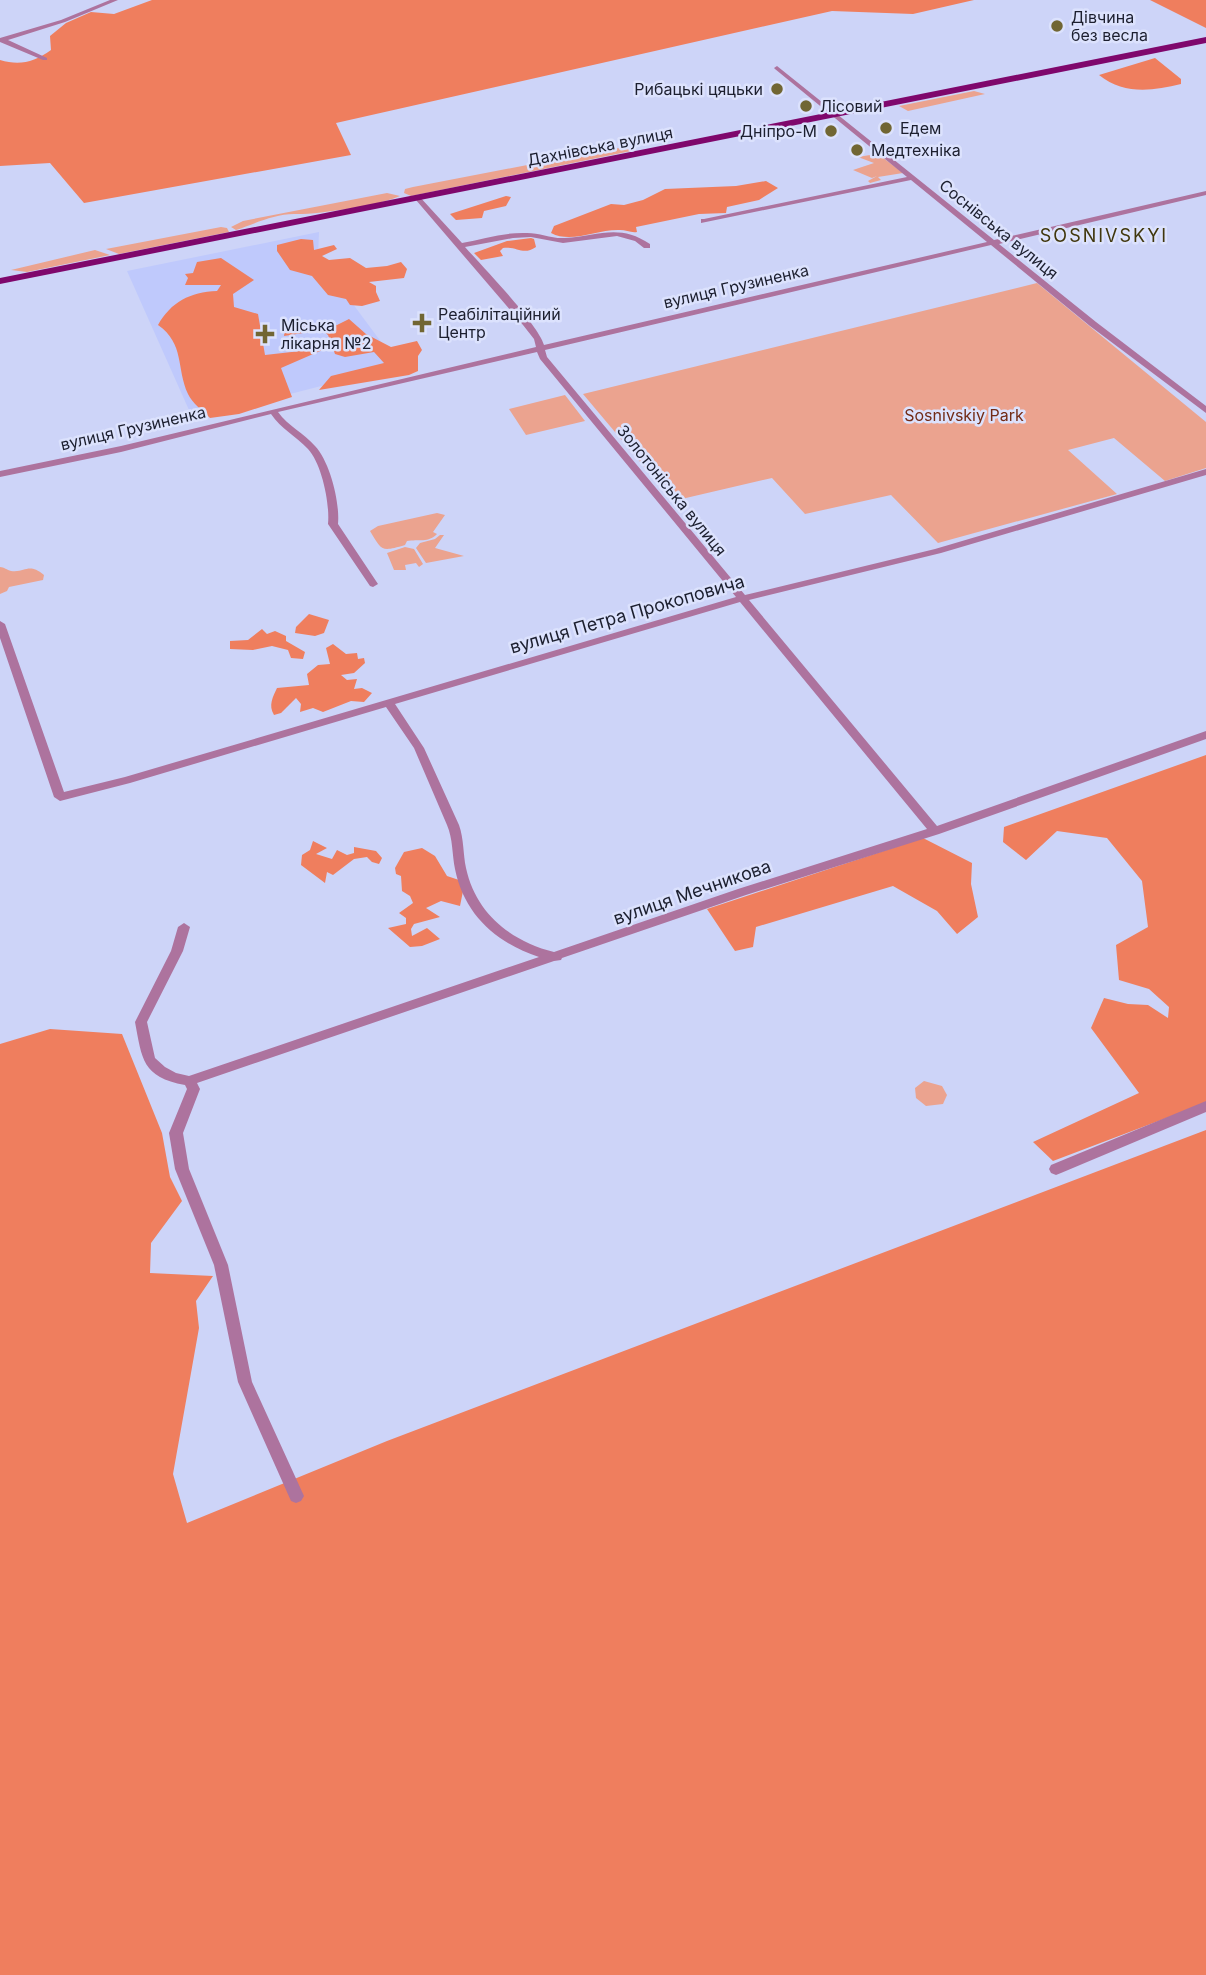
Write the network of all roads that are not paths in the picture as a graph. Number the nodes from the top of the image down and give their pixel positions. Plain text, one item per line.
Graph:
1 (115, 0) edge
2 (2, 40) edge
3 (1206, 40) edge
4 (45, 59) dead end
5 (777, 68) dead end
6 (836, 116) junction
7 (913, 178) junction
8 (1206, 193) edge
9 (419, 198) junction
10 (704, 221) dead end
11 (993, 242) junction
12 (460, 246) junction
13 (647, 246) dead end
14 (0, 281) edge
15 (540, 348) junction
16 (1206, 410) edge
17 (273, 411) junction
18 (1206, 472) edge
19 (0, 474) edge
20 (373, 584) dead end
21 (741, 599) junction
22 (0, 624) edge
23 (388, 702) junction
24 (1206, 735) edge
25 (935, 831) junction
26 (184, 927) dead end
27 (557, 957) junction
28 (189, 1081) junction
29 (1206, 1106) edge
30 (1056, 1169) dead end
31 (296, 1496) dead end

1 - 2 street
2 - 4 street
3 - 6 main road, Дахнівська вулиця
5 - 6 street, Соснівська вулиця
6 - 7 street, Соснівська вулиця
6 - 9 main road, Дахнівська вулиця
7 - 10 street
7 - 11 street, Соснівська вулиця
8 - 11 street, вулиця Грузиненка
9 - 12 street, Золотоніська вулиця
9 - 14 main road, Дахнівська вулиця
11 - 15 street, вулиця Грузиненка
11 - 16 street, Соснівська вулиця
12 - 13 street
12 - 15 street, Золотоніська вулиця
15 - 17 street, вулиця Грузиненка
15 - 21 street, Золотоніська вулиця
17 - 19 street, вулиця Грузиненка
17 - 20 street
18 - 21 street, вулиця Петра Прокоповича
21 - 23 street, вулиця Петра Прокоповича
21 - 25 street, Золотоніська вулиця
22 - 23 street, вулиця Петра Прокоповича
23 - 27 street
24 - 25 street, вулиця Мечникова
25 - 27 street, вулиця Мечникова
26 - 28 street
27 - 28 street, вулиця Мечникова
28 - 31 street
29 - 30 street

